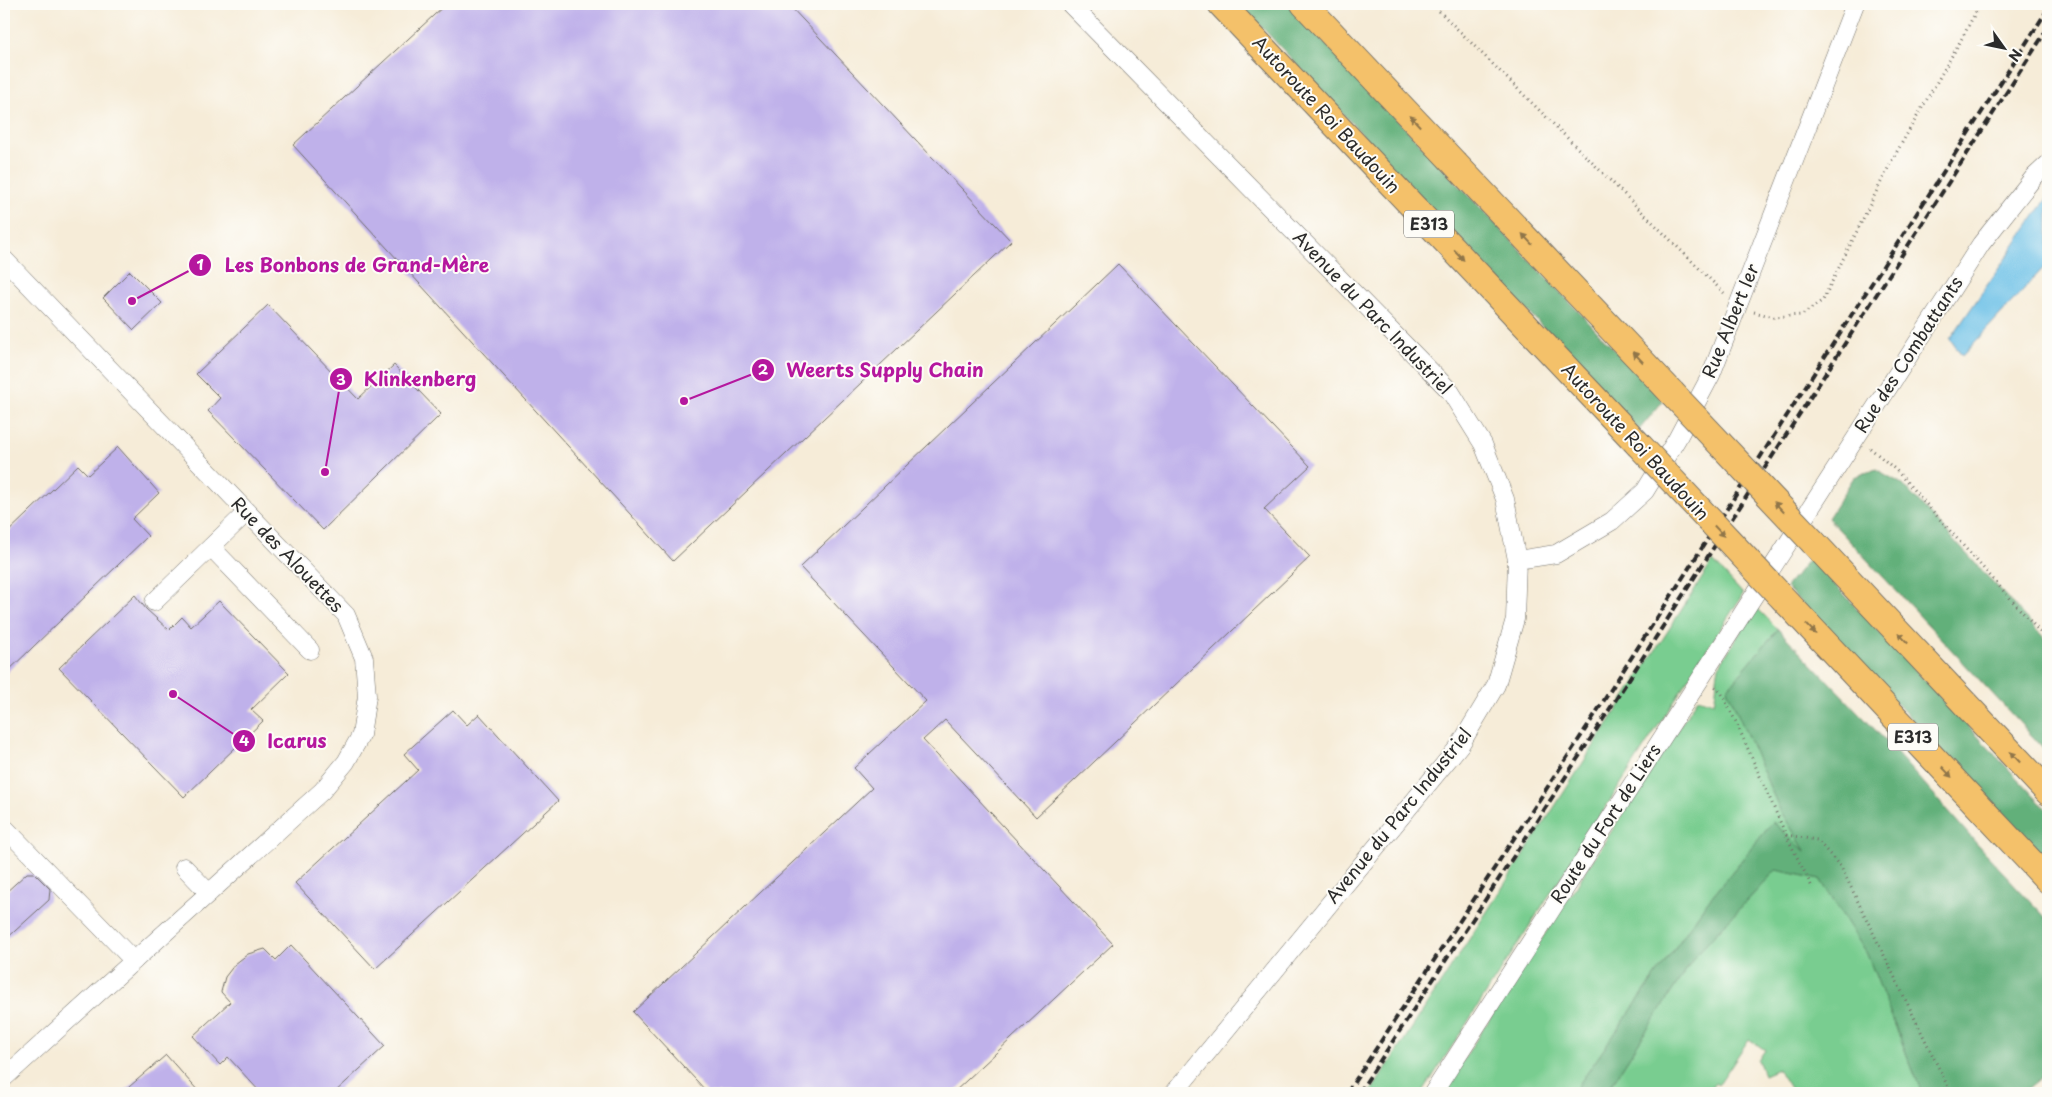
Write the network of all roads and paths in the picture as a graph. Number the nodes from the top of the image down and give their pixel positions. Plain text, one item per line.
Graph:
1 (1070, 4) edge
2 (1221, 4) edge
3 (1304, 4) edge
4 (1432, 4) edge
5 (1855, 4) edge
6 (1980, 4) edge
7 (2048, 164) edge
8 (4, 260) edge
9 (1738, 307) junction
10 (1855, 438) junction
11 (246, 512) junction
12 (211, 547) junction
13 (1780, 554) joint
14 (1517, 560) junction
15 (154, 602) dead end
16 (2048, 641) edge
17 (310, 650) dead end
18 (1701, 676) junction
19 (2048, 792) edge
20 (6, 829) dead end
21 (1786, 835) junction
22 (184, 867) dead end
23 (2048, 880) edge
24 (1812, 887) dead end
25 (210, 893) junction
26 (134, 961) junction
27 (4, 1078) edge
28 (1174, 1093) edge
29 (1433, 1093) edge
30 (1951, 1093) edge

1 - 14 street, Avenue du Parc Industriel
2 -> 23 highway, Autoroute Roi Baudouin / E313, bridge
19 -> 3 highway, bridge
4 - 9 path
5 - 9 street, Rue Albert Ier
6 - 9 path
7 - 10 street, Rue des Combattants
8 - 11 street, Rue des Alouettes
9 - 14 street, Rue Albert Ier
10 - 13 street, Rue des Combattants
10 - 16 path
11 - 12 street
11 - 25 street, Rue des Alouettes
12 - 15 street
12 - 17 street
13 - 18 street, Route du Fort de Liers
14 - 28 street, Avenue du Parc Industriel
18 - 21 path
18 - 29 street, Route du Fort de Liers
20 - 26 street
21 - 24 path
21 - 30 path
22 - 25 street
25 - 26 street, Rue des Alouettes
26 - 27 street, Rue des Alouettes

